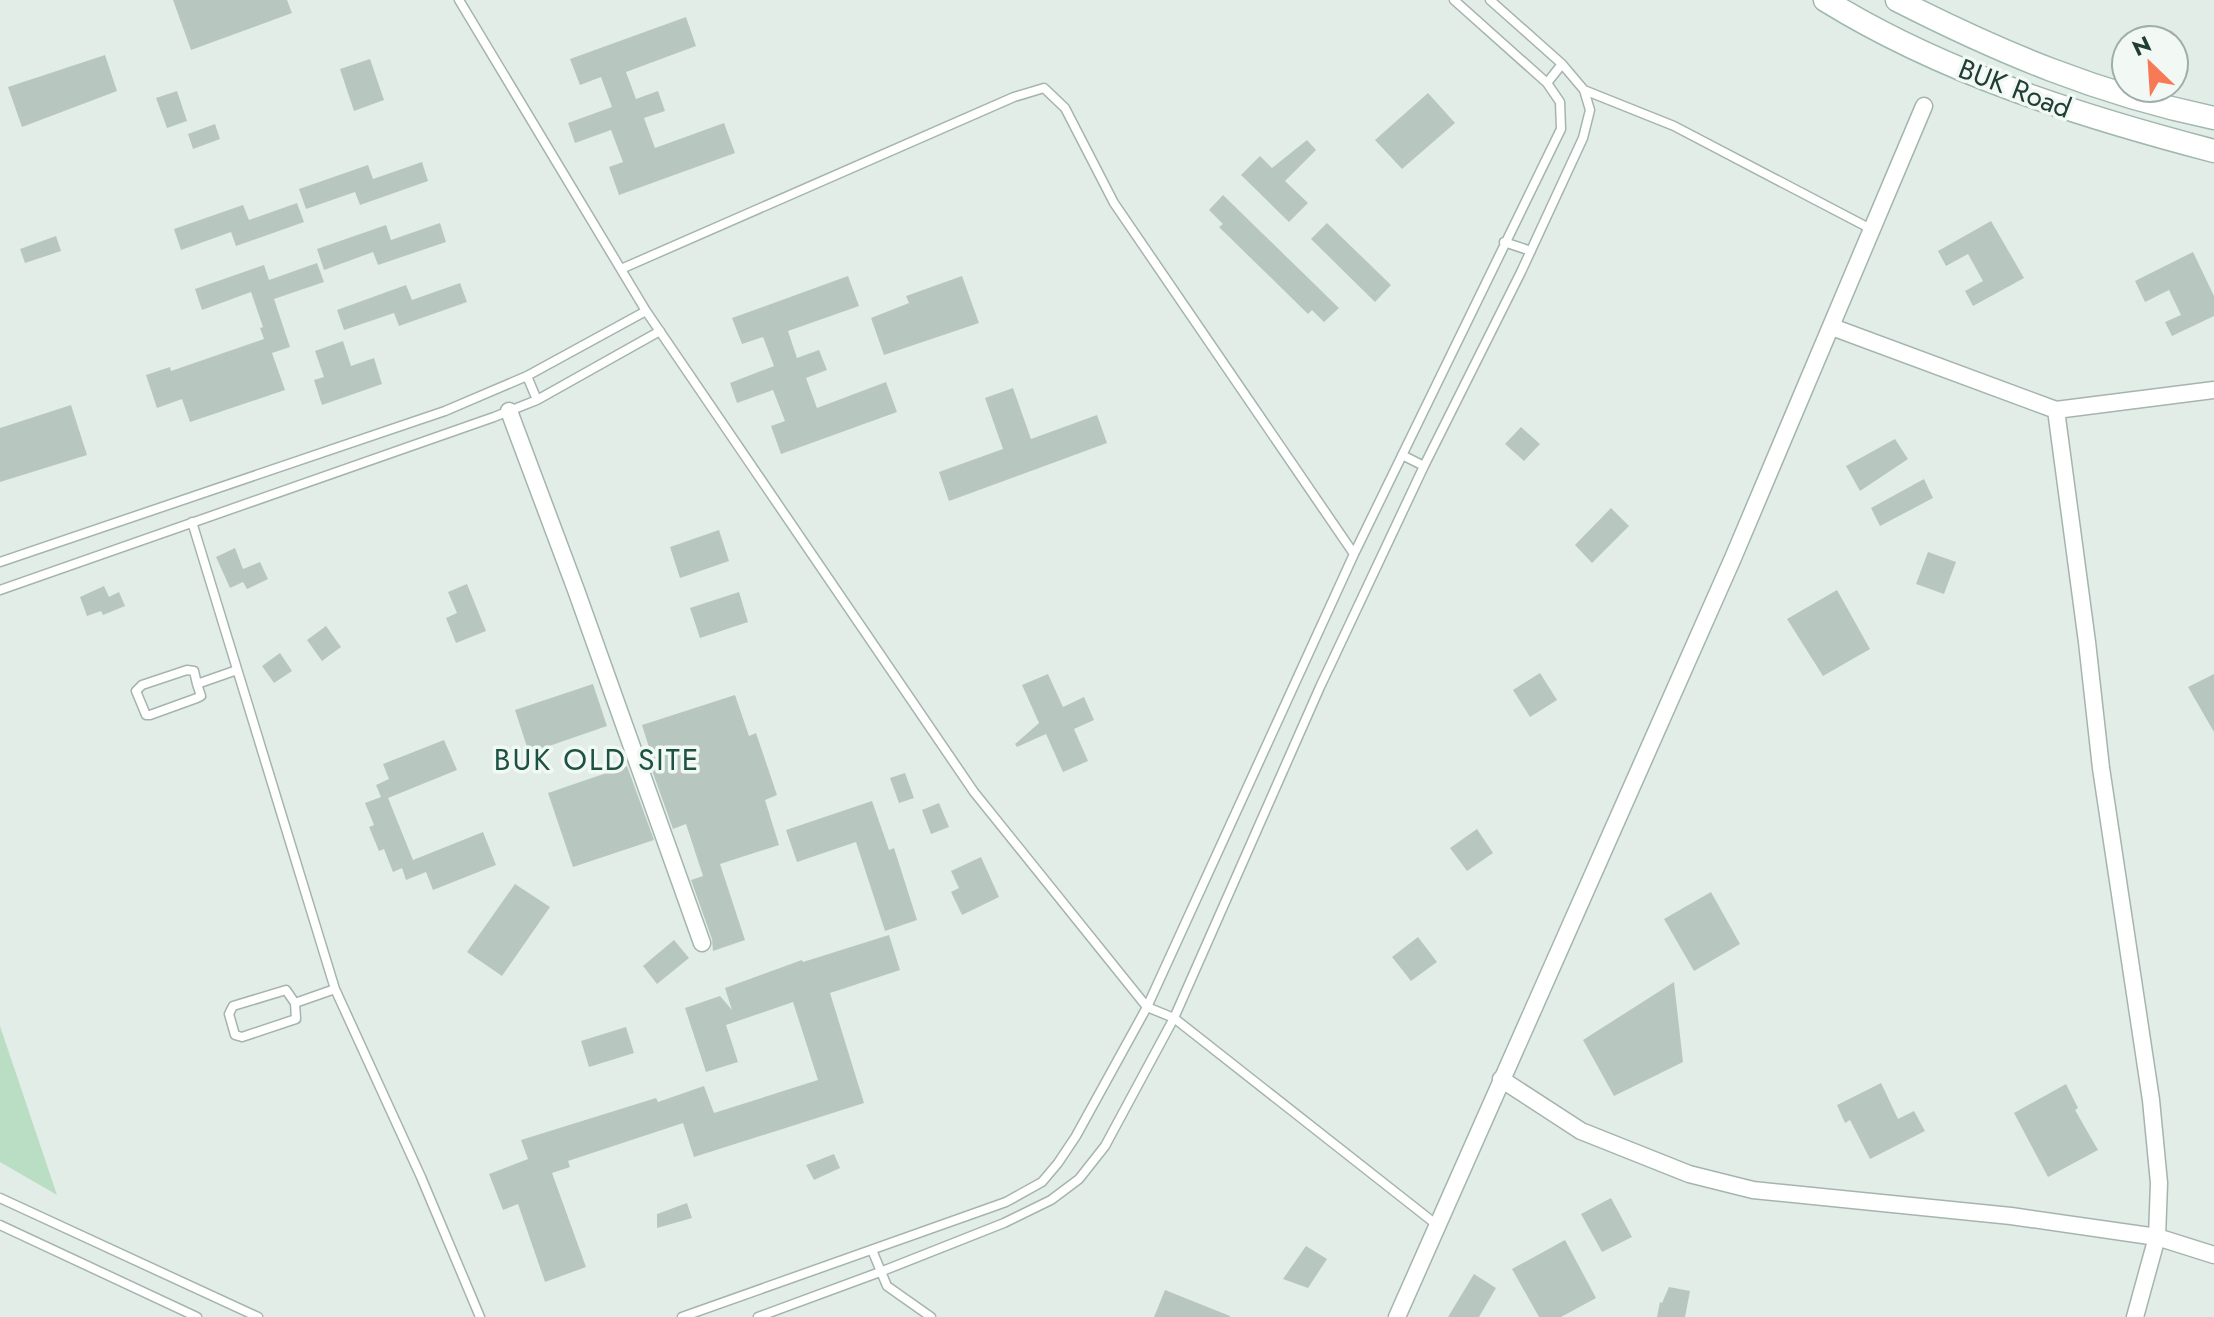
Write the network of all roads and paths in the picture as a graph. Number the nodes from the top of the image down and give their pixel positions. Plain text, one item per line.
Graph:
1 (459, 0) edge
2 (1454, 0) edge
3 (1490, 0) edge
4 (1825, 0) edge
5 (1910, 3) edge
6 (1562, 64) junction
7 (1547, 83) junction
8 (1584, 90) junction
9 (1924, 106) dead end
10 (2214, 118) edge
11 (2214, 151) edge
12 (1871, 229) junction
13 (1504, 242) junction
14 (1531, 251) junction
15 (621, 269) junction
16 (646, 311) junction
17 (1832, 327) junction
18 (660, 331) junction
19 (527, 376) junction
20 (2214, 390) edge
21 (537, 400) junction
22 (2056, 410) junction
23 (509, 411) junction
24 (1402, 455) junction
25 (1424, 466) junction
26 (192, 522) junction
27 (1354, 554) junction
28 (0, 562) edge
29 (0, 590) edge
30 (237, 670) junction
31 (197, 684) junction
32 (702, 943) dead end
33 (335, 989) junction
34 (295, 1003) junction
35 (1147, 1007) junction
36 (1174, 1018) junction
37 (1501, 1079) junction
38 (0, 1198) edge
39 (0, 1225) edge
40 (1437, 1225) junction
41 (2157, 1237) junction
42 (872, 1250) junction
43 (2214, 1255) edge
44 (880, 1272) junction
45 (197, 1317) edge
46 (258, 1317) edge
47 (480, 1317) edge
48 (682, 1317) edge
49 (758, 1317) edge
50 (931, 1317) edge
51 (1397, 1317) edge
52 (2135, 1317) edge

1 - 15 lane
2 - 7 lane
3 - 6 lane
4 - 11 main road, BUK Road
5 - 10 main road, BUK Road
6 - 7 lane
6 - 8 lane
7 - 13 lane
8 - 12 lane
8 - 14 lane
9 - 12 street
12 - 17 street
13 - 14 lane
13 - 24 lane
14 - 25 lane
15 - 16 lane
15 - 27 lane
16 - 18 lane
16 - 19 lane
17 - 22 street
17 - 37 street
18 - 21 lane
18 - 35 lane
19 - 21 lane
19 - 28 lane
20 - 22 street
21 - 23 lane
22 - 41 street
23 - 26 lane
23 - 32 street
24 - 25 lane
24 - 27 lane
25 - 36 lane
26 - 29 lane
26 - 30 lane
27 - 35 lane
30 - 31 lane
30 - 33 lane
31 - 31 lane
33 - 34 lane
33 - 47 lane
34 - 34 lane
35 - 36 lane
35 - 42 lane
36 - 40 lane
36 - 44 lane
37 - 40 street
37 - 41 street
38 - 46 lane
39 - 45 lane
40 - 51 street
41 - 43 street
41 - 52 street
42 - 44 lane
42 - 48 lane
44 - 49 lane
44 - 50 lane

